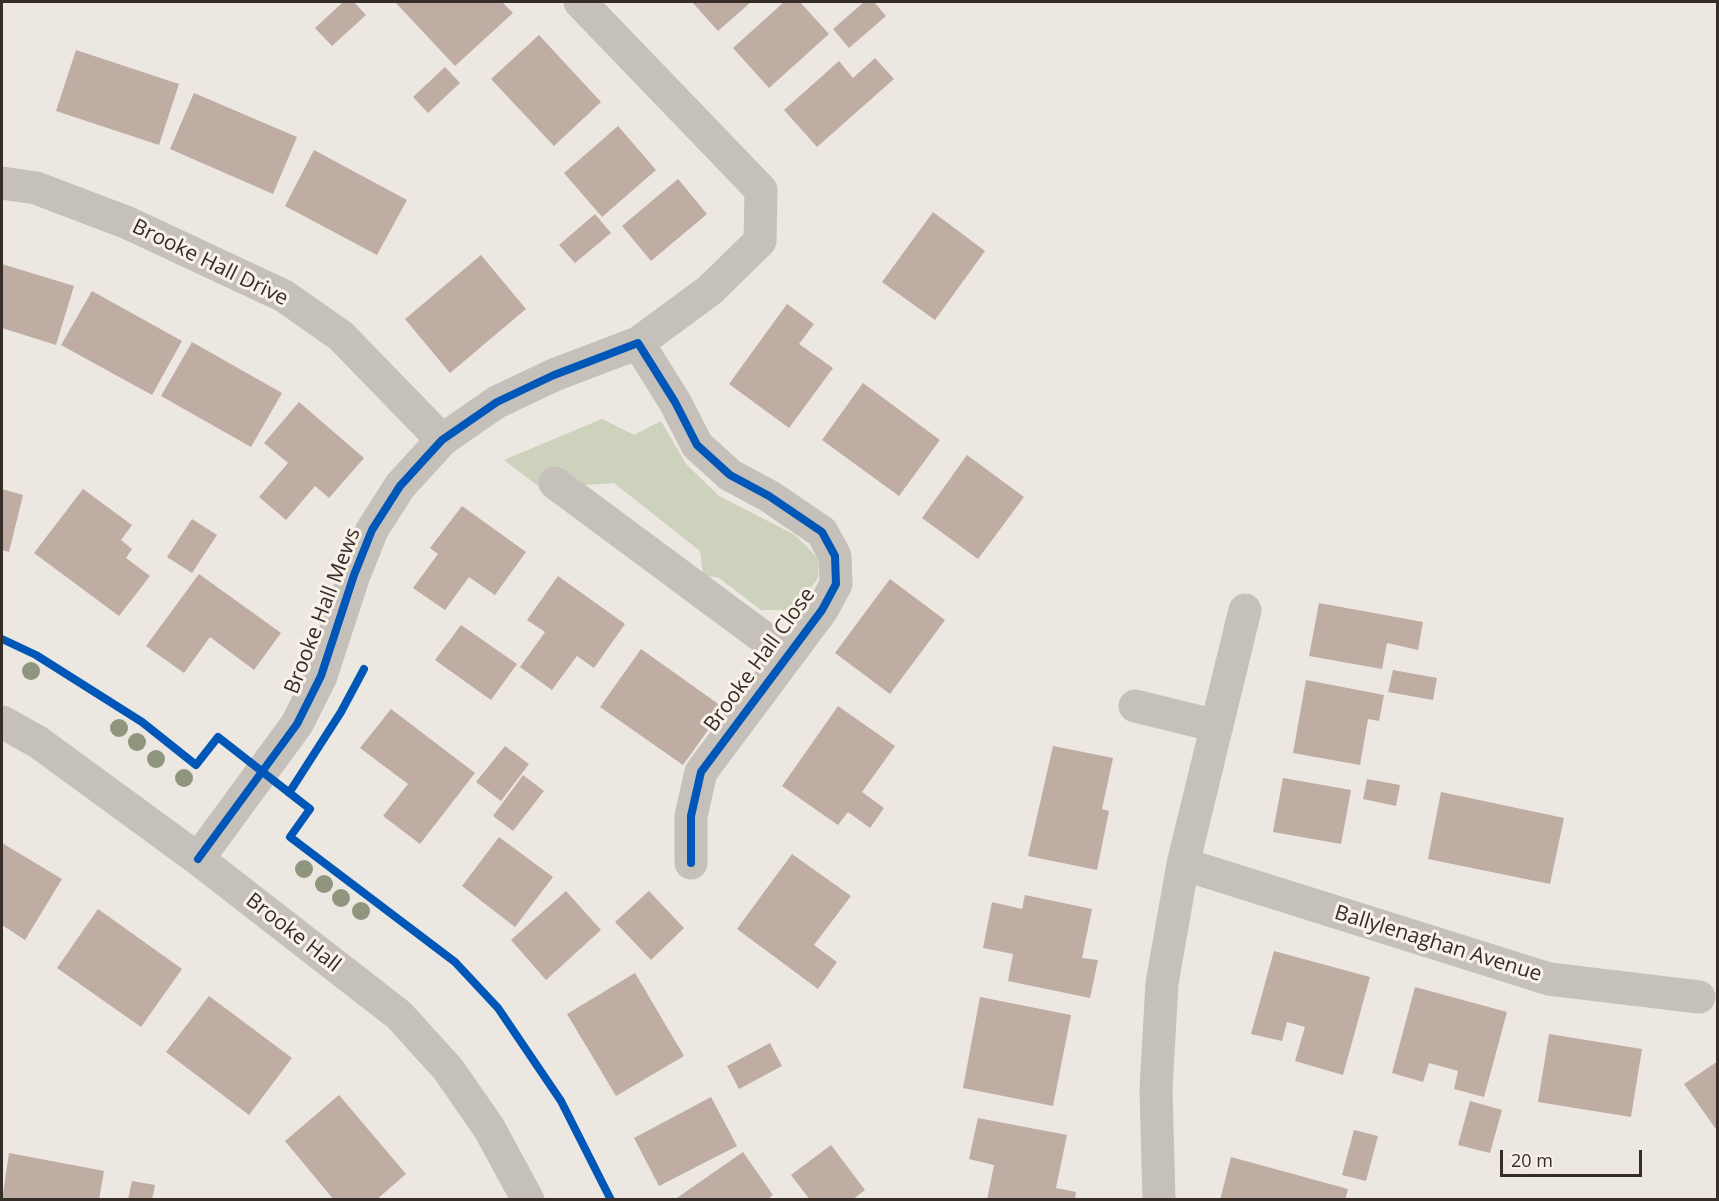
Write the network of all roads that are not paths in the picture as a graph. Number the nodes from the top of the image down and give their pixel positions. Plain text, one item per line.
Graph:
1 (580, 2) edge
2 (2, 183) edge
3 (638, 343) junction
4 (442, 440) junction
5 (555, 483) dead end
6 (1245, 610) dead end
7 (787, 655) junction
8 (1135, 706) dead end
9 (2, 722) edge
10 (1217, 726) junction
11 (198, 859) junction
12 (691, 863) dead end
13 (1183, 864) junction
14 (1699, 997) dead end
15 (528, 1200) edge
16 (1159, 1200) edge

1 - 3 street
2 - 4 street, Brooke Hall Drive
3 - 4 street, Brooke Hall Mews
3 - 7 street, Brooke Hall Close
4 - 11 street, Brooke Hall Mews
5 - 7 street, Brooke Hall Close
6 - 10 street
7 - 12 street, Brooke Hall Close
8 - 10 street
9 - 11 street, Brooke Hall
10 - 13 street
11 - 15 street, Brooke Hall
13 - 14 street, Ballylenaghan Avenue
13 - 16 street

